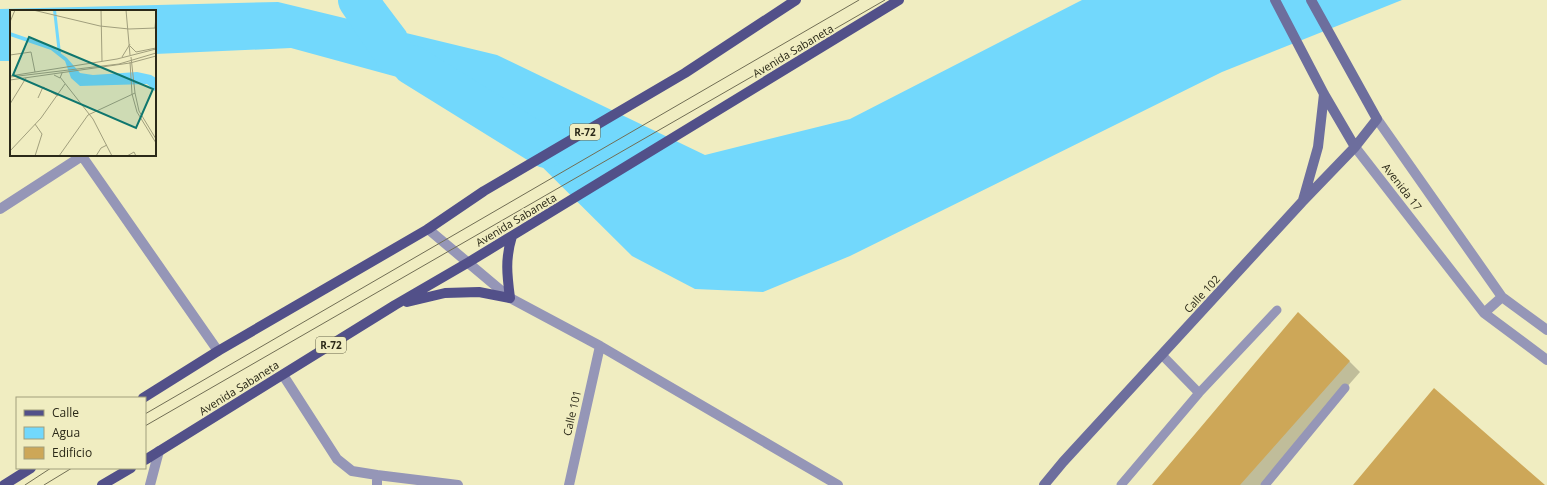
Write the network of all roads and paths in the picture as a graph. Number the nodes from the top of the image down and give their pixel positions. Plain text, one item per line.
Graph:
1 (796, 0) edge
2 (899, 0) edge
3 (1275, 0) edge
4 (1311, 0) edge
5 (1324, 94) junction
6 (1377, 119) junction
7 (1356, 147) junction
8 (1302, 202) junction
9 (0, 209) edge
10 (428, 228) junction
11 (515, 234) junction
12 (469, 262) junction
13 (1502, 297) junction
14 (510, 298) junction
15 (395, 305) junction
16 (1277, 310) dead end
17 (1484, 313) junction
18 (1547, 330) edge
19 (600, 346) junction
20 (218, 351) junction
21 (1162, 355) junction
22 (1547, 360) edge
23 (283, 374) junction
24 (1345, 388) dead end
25 (1199, 393) junction
26 (145, 397) edge
27 (159, 451) junction
28 (146, 459) edge
29 (29, 469) edge
30 (129, 469) edge
31 (377, 480) edge
32 (4, 485) edge
33 (102, 485) edge
34 (150, 485) edge
35 (458, 485) edge
36 (569, 485) edge
37 (838, 485) edge
38 (1044, 485) edge
39 (1121, 485) edge
40 (1265, 485) edge

1 - 10 main road, R-72
2 - 11 main road, Avenida Sabaneta / R-72
3 - 5 main road, Avenida 17
4 - 6 main road, Avenida 17
5 - 7 main road, Avenida 17
5 - 8 main road
6 - 7 main road, Calle 102
6 - 13 street, Avenida 17
7 - 8 main road, Calle 102
7 - 17 street, Avenida 17
8 - 21 main road, Calle 102
9 - 20 street
10 - 12 street
10 - 20 main road, R-72
11 - 12 main road, Avenida Sabaneta / R-72
11 - 14 main road
12 - 14 street
12 - 15 main road, Avenida Sabaneta / R-72
13 - 17 street
13 - 18 street, Avenida 17
14 - 15 main road
14 - 19 street
15 - 23 main road, Avenida Sabaneta / R-72
16 - 25 lane
17 - 22 street, Avenida 17
19 - 36 street, Calle 101
19 - 37 street
20 - 26 main road, R-72
21 - 25 lane
21 - 38 main road, Calle 102
23 - 27 main road, Avenida Sabaneta / R-72
23 - 31 street
24 - 40 lane
25 - 39 lane
27 - 28 main road, Avenida Sabaneta / R-72
27 - 34 street
29 - 32 main road
30 - 33 main road
31 - 35 street

